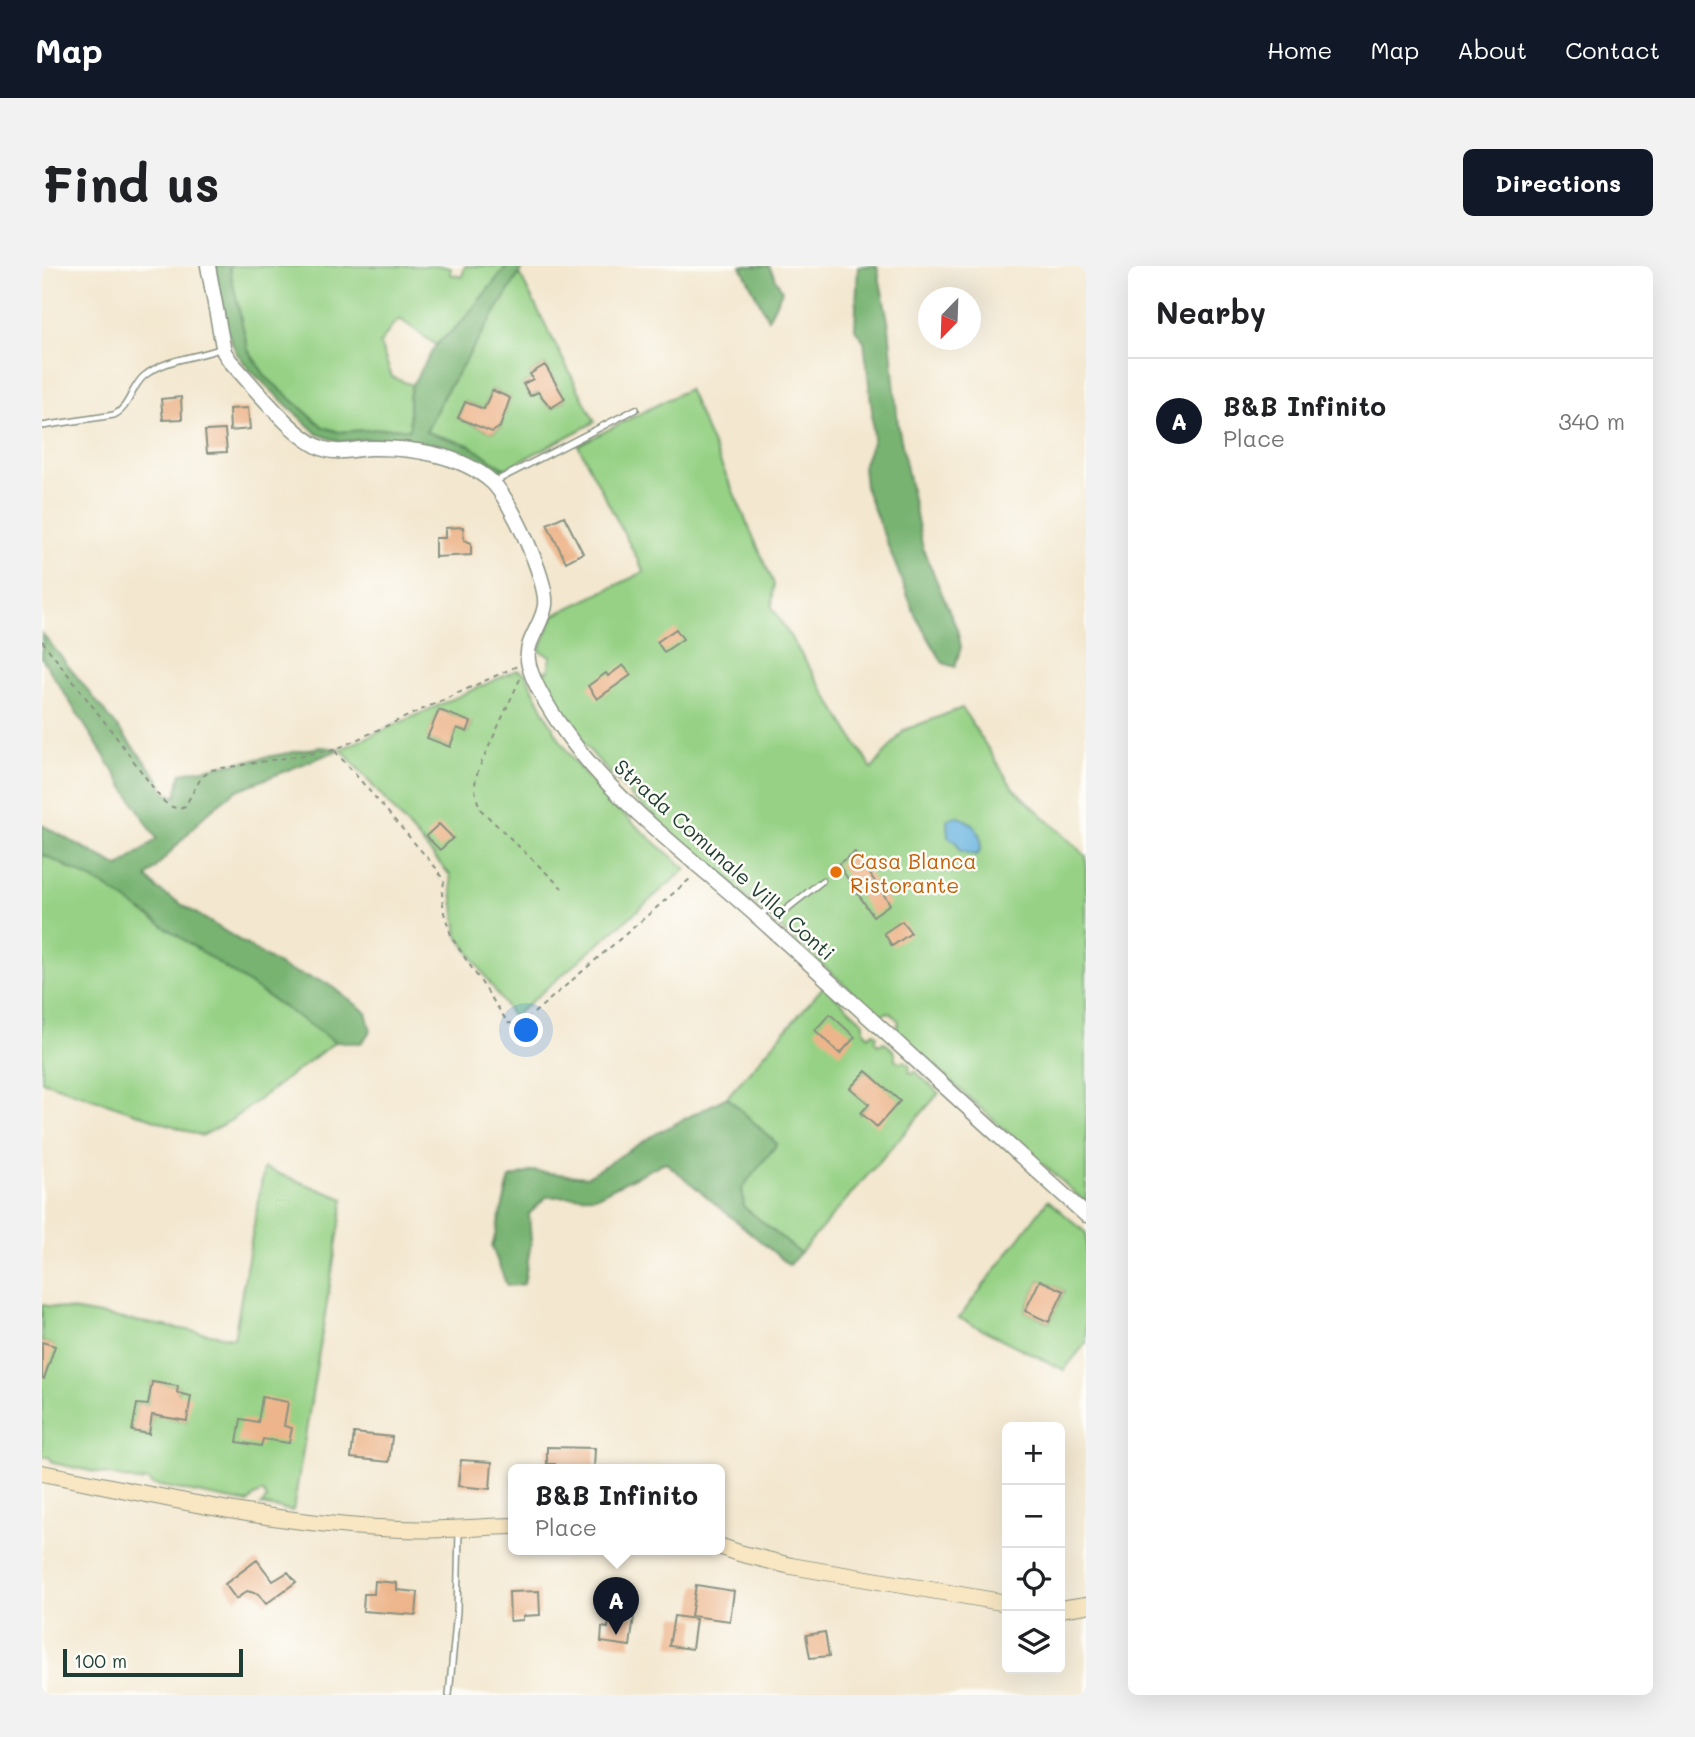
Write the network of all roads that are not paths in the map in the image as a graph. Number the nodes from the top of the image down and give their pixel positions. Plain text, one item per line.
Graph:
1 (208, 266) edge
2 (222, 348) junction
3 (636, 409) dead end
4 (42, 426) edge
5 (494, 482) junction
6 (822, 881) dead end
7 (757, 916) junction
8 (1086, 1215) edge
9 (42, 1473) edge
10 (508, 1526) edge
11 (459, 1529) junction
12 (725, 1548) edge
13 (1002, 1602) edge
14 (1086, 1605) edge
15 (1065, 1608) edge
16 (449, 1695) edge

1 - 2 street
2 - 4 lane
2 - 5 street
3 - 5 lane
5 - 7 street, Strada Comunale Villa Conti
6 - 7 lane
7 - 8 street, Strada Comunale Villa Conti
9 - 11 main road
10 - 11 main road
11 - 16 lane
12 - 13 main road
14 - 15 main road

